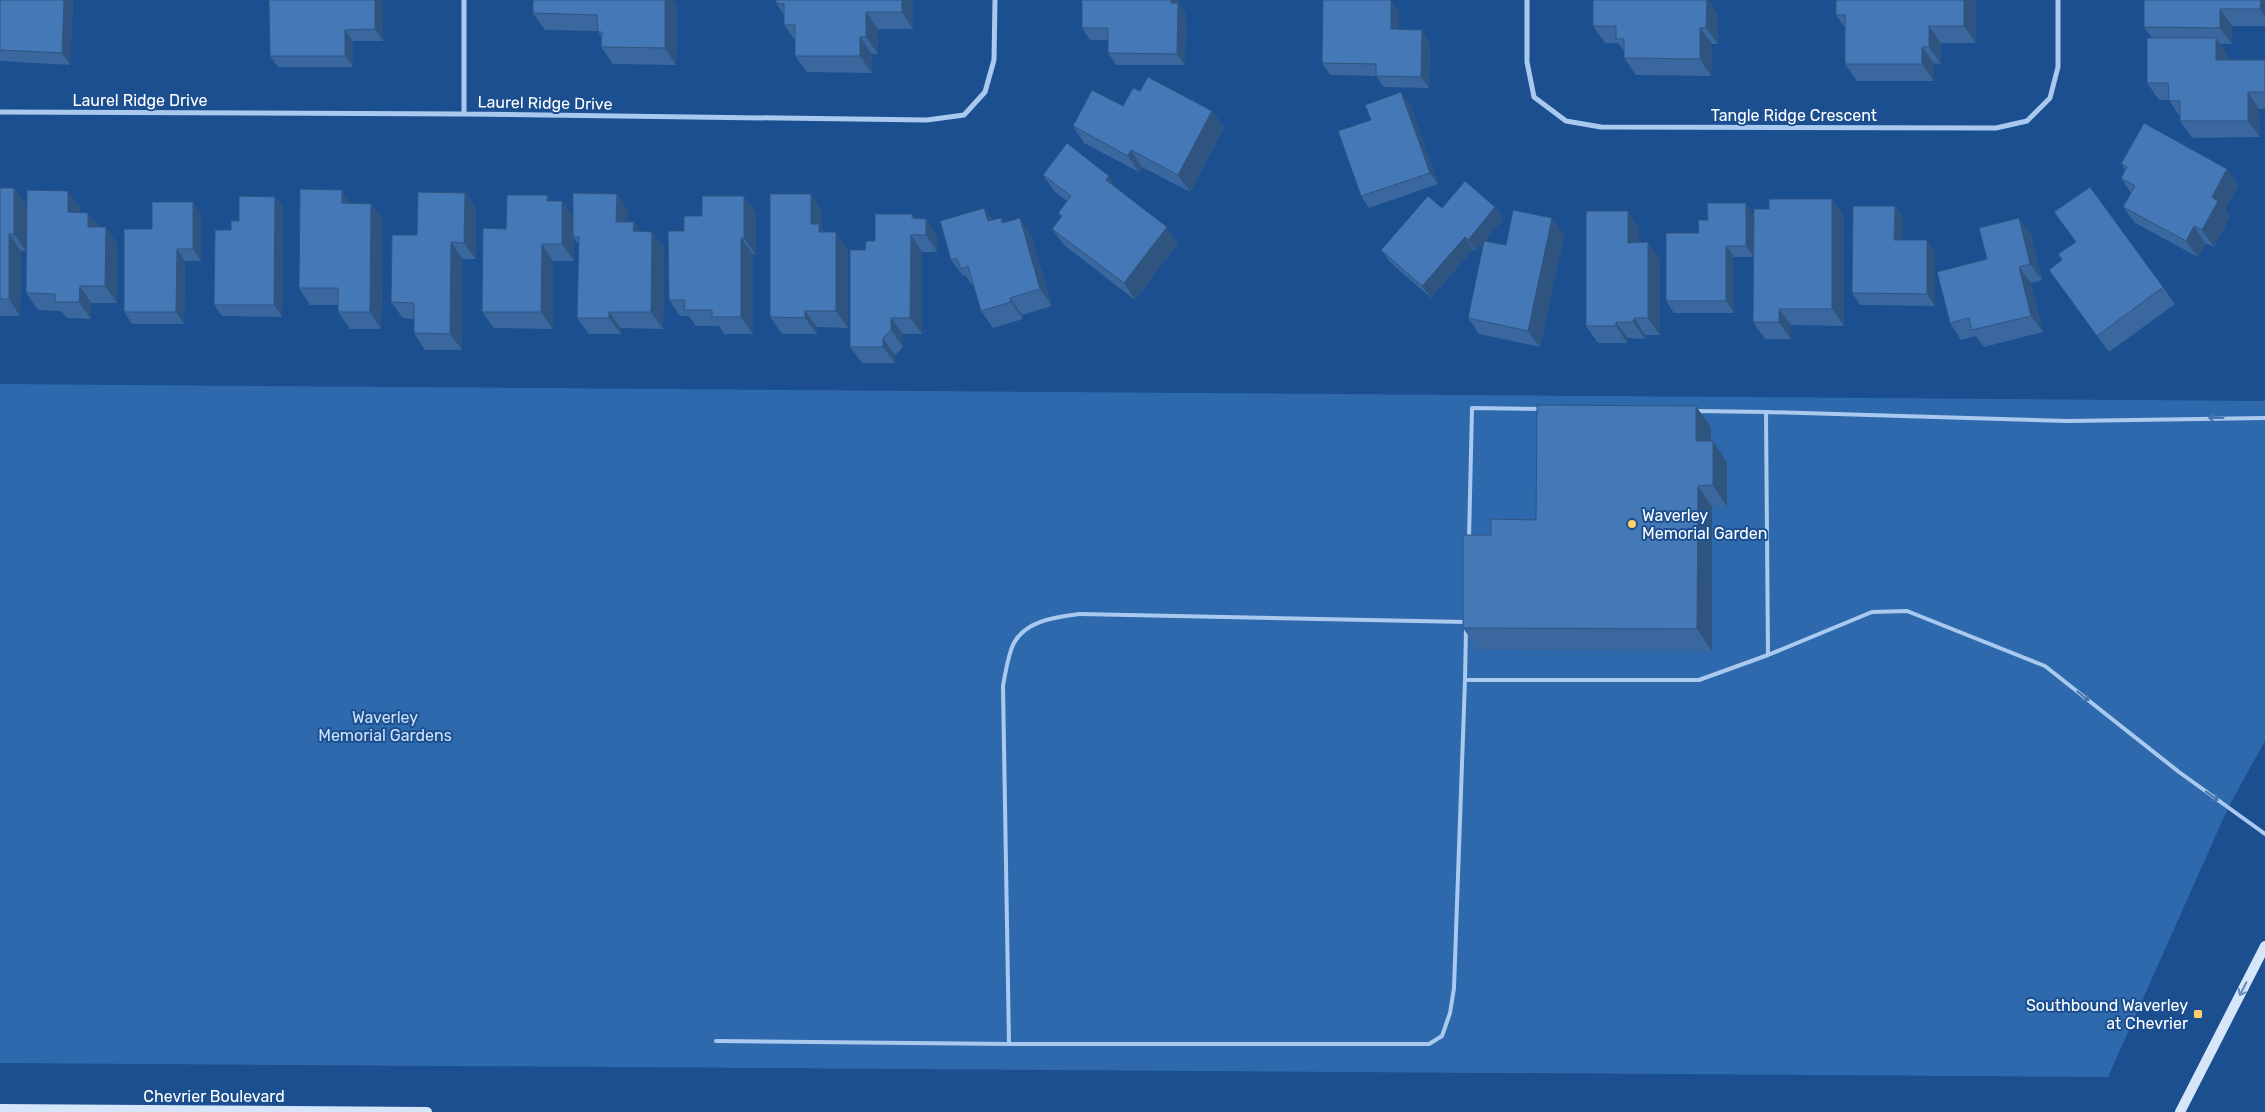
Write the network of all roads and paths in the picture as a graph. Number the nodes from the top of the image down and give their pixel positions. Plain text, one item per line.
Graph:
1 (464, 0) edge
2 (995, 0) edge
3 (1527, 0) edge
4 (2058, 0) edge
5 (0, 112) edge
6 (464, 114) junction
7 (1550, 409) edge
8 (1687, 411) edge
9 (1766, 412) junction
10 (2265, 418) edge
11 (1468, 544) edge
12 (1467, 612) edge
13 (1466, 622) junction
14 (1768, 655) junction
15 (1465, 680) junction
16 (2265, 834) edge
17 (2265, 946) edge
18 (716, 1041) dead end
19 (1009, 1044) junction
20 (0, 1109) edge
21 (427, 1112) edge
22 (2180, 1112) edge

1 - 6 street
2 - 6 street, Laurel Ridge Drive
3 - 4 street, Tangle Ridge Crescent
5 - 6 street, Laurel Ridge Drive
7 - 11 lane
8 - 9 lane
10 -> 9 lane
9 - 14 lane
12 - 13 lane
13 - 15 lane
13 - 19 lane
14 - 15 lane
14 -> 16 lane
15 - 19 lane
17 -> 22 street
18 - 19 lane
20 - 21 street, Chevrier Boulevard

